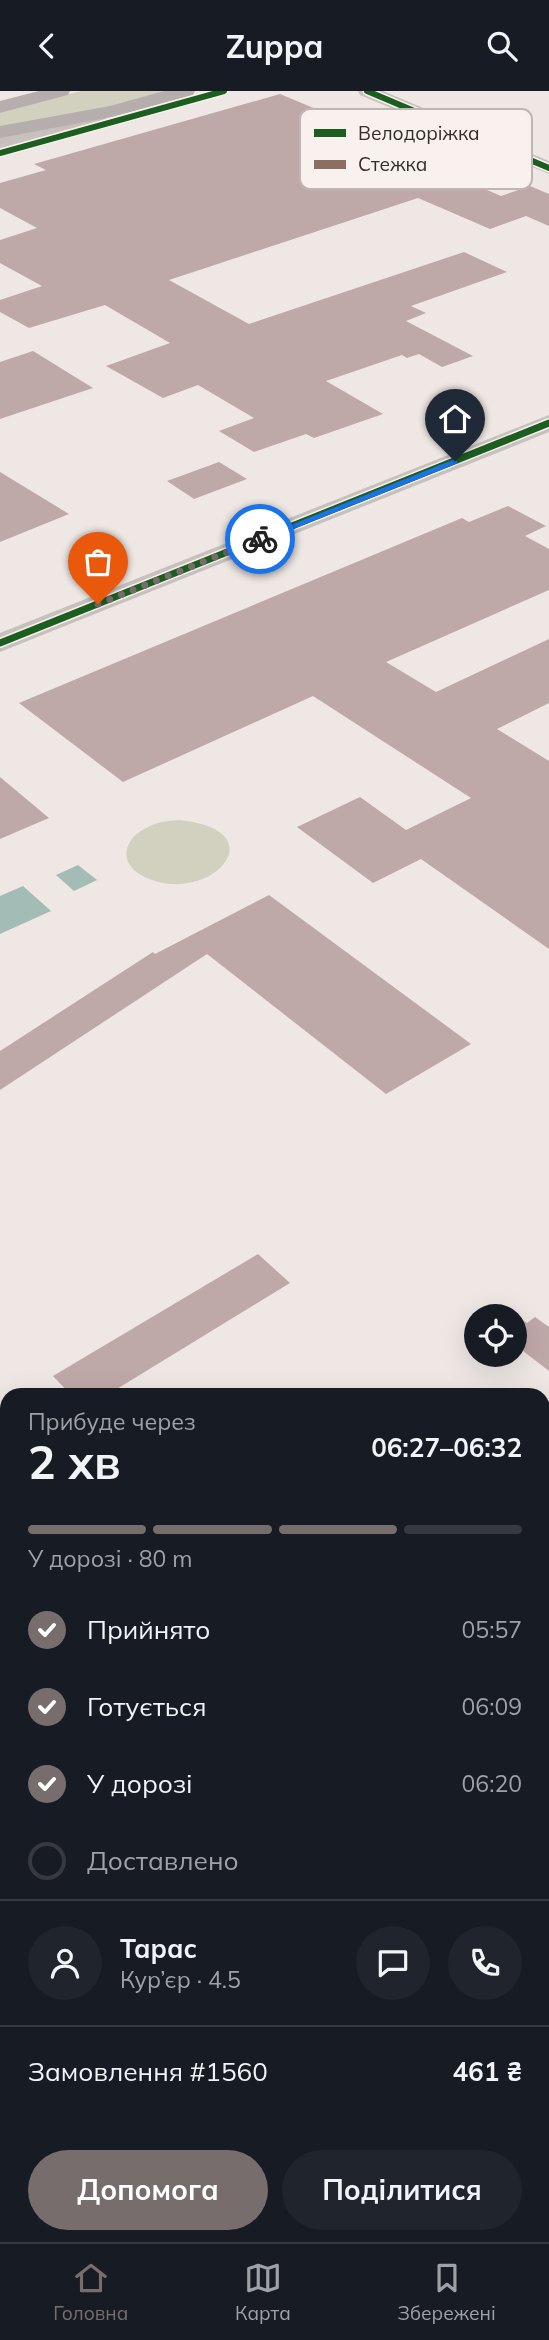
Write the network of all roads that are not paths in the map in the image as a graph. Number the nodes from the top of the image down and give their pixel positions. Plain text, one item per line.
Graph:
1 (61, 91) edge
2 (186, 91) edge
3 (367, 91) edge
4 (0, 107) edge
5 (410, 109) edge
6 (111, 111) junction
7 (0, 132) edge
8 (0, 143) edge
9 (532, 161) edge
10 (549, 168) edge
11 (549, 423) edge
12 (0, 643) edge

1 - 4 main road
2 - 6 main road
3 - 5 street
6 - 7 main road
6 - 8 street
9 - 10 street
11 - 12 street

